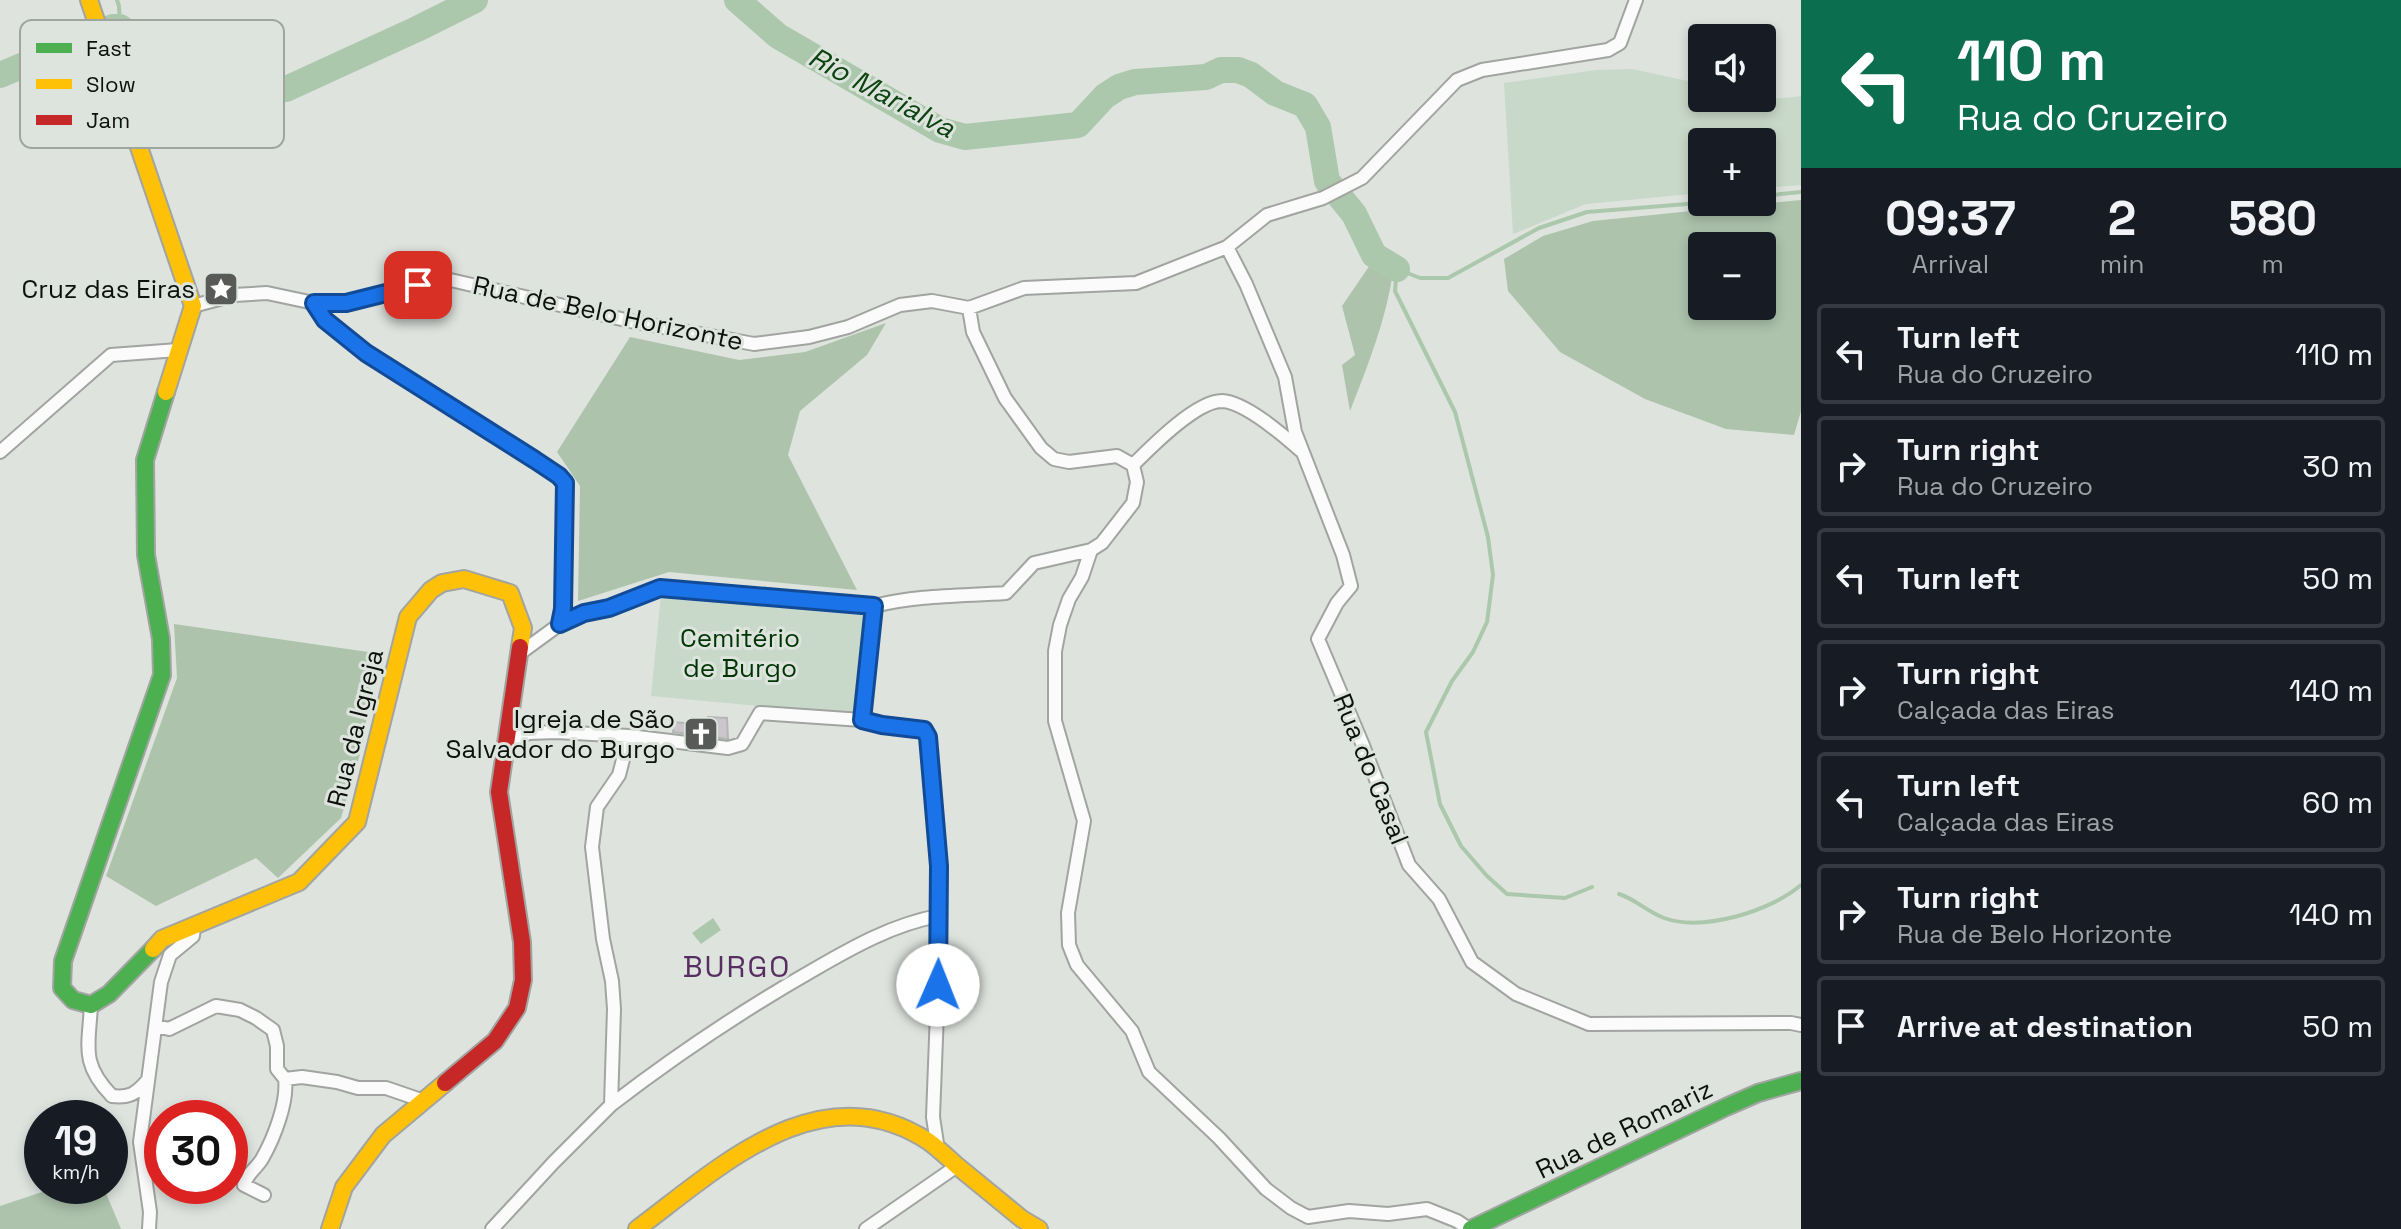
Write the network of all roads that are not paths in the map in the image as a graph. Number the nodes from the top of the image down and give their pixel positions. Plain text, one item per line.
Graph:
1 (1636, 0) edge
2 (140, 148) edge
3 (1227, 247) junction
4 (314, 303) junction
5 (193, 306) junction
6 (969, 308) junction
7 (178, 350) junction
8 (0, 452) edge
9 (1303, 452) junction
10 (1133, 465) junction
11 (1091, 550) junction
12 (874, 606) junction
13 (560, 624) junction
14 (519, 654) junction
15 (862, 720) junction
16 (629, 736) junction
17 (506, 742) junction
18 (938, 916) junction
19 (194, 926) junction
20 (91, 1005) junction
21 (1801, 1025) edge
22 (156, 1026) junction
23 (285, 1079) junction
24 (148, 1080) junction
25 (1801, 1081) edge
26 (424, 1101) junction
27 (611, 1105) junction
28 (938, 1150) junction
29 (957, 1166) junction
30 (264, 1195) dead end
31 (1020, 1224) edge
32 (149, 1229) edge
33 (330, 1229) edge
34 (492, 1229) edge
35 (637, 1229) edge
36 (866, 1229) edge
37 (1039, 1229) edge
38 (1470, 1229) edge

1 - 3 street, Rua de Belo Horizonte
2 - 5 street
3 - 6 street, Rua de Belo Horizonte
3 - 9 street, Rua do Casal
4 - 5 street, Rua de Belo Horizonte
4 - 6 street, Rua de Belo Horizonte
4 - 13 street
5 - 7 street
6 - 10 street
7 - 8 street
7 - 20 street
9 - 10 street
9 - 21 street, Rua do Casal
10 - 11 street
11 - 12 street
11 - 38 street
12 - 13 street
12 - 15 street
13 - 14 street
14 - 17 street, Rua da Igreja
14 - 19 street, Rua da Igreja
15 - 16 street
15 - 18 street
16 - 17 street
16 - 27 street
17 - 26 street, Rua da Igreja
18 - 27 street
18 - 28 street
19 - 20 street, Rua da Igreja
19 - 22 street
20 - 24 street
22 - 23 street
22 - 24 street
23 - 26 street
23 - 30 street
24 - 32 street
25 - 38 street, Rua de Romariz
26 - 33 street, Rua da Igreja
27 - 34 street
28 - 29 street
28 - 35 street
29 - 31 street
29 - 36 street
31 - 37 street

